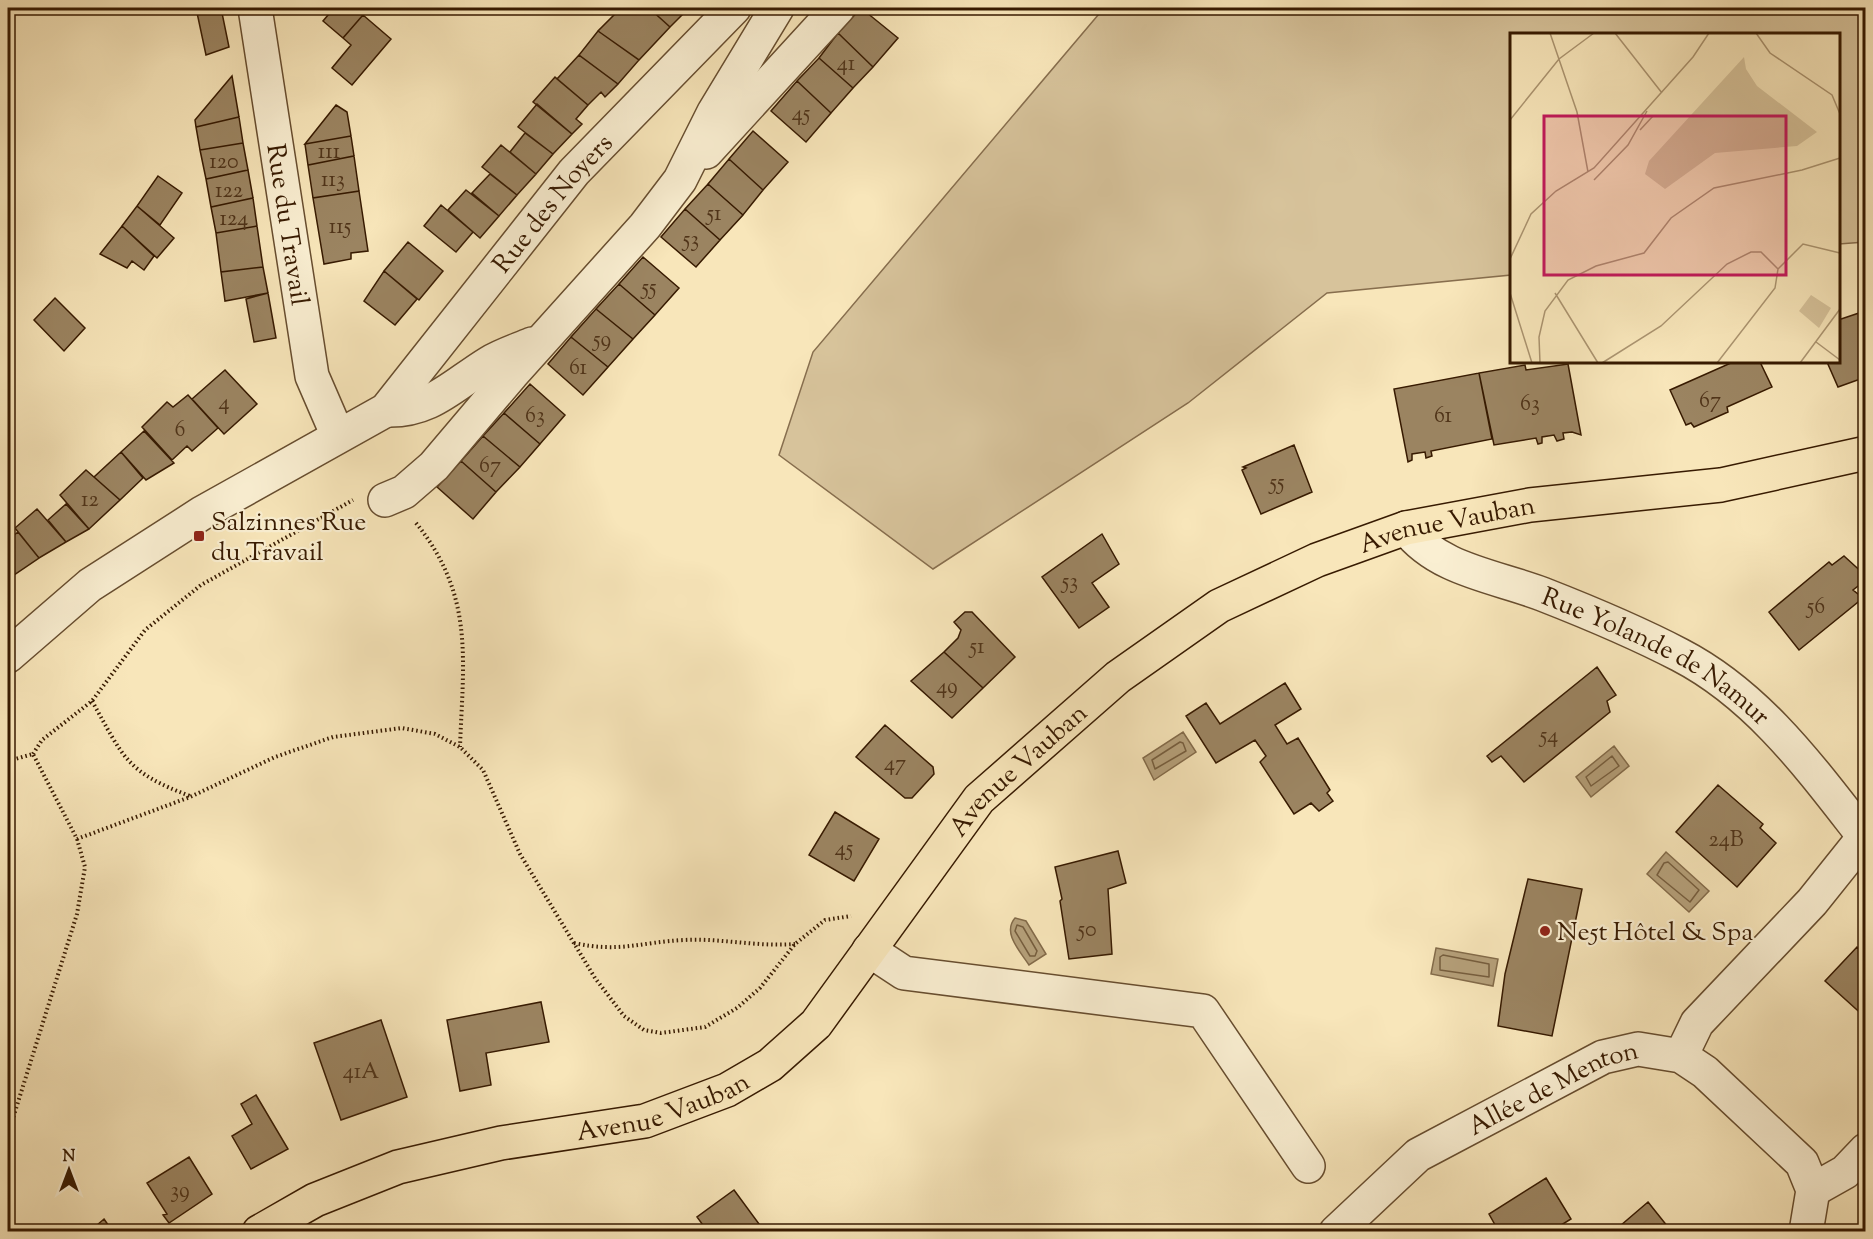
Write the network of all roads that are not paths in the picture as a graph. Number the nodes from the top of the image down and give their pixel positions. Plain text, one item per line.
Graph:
1 (255, 8) edge
2 (734, 8) edge
3 (777, 8) edge
4 (838, 8) edge
5 (680, 180) junction
6 (543, 340) junction
7 (386, 410) junction
8 (338, 436) junction
9 (1866, 453) edge
10 (385, 500) road end
11 (1406, 528) junction
12 (8, 656) edge
13 (1865, 838) edge
14 (869, 950) junction
15 (1681, 1056) junction
16 (1866, 1150) edge
17 (1308, 1166) dead end
18 (1813, 1190) junction
19 (259, 1232) edge
20 (1336, 1232) edge
21 (1806, 1232) edge

1 - 8 street, Rue du Travail
2 - 7 street, Rue des Noyers
3 - 5 street, Rue des Noyers
4 - 5 street, Rue des Noyers
5 - 6 street, Rue des Noyers
6 - 7 street, Rue des Noyers
6 - 10 street, Rue des Noyers
7 - 8 street, Rue des Noyers
8 - 12 street, Rue des Noyers
9 - 11 main road, Avenue Vauban
11 - 13 street, Rue Yolande de Namur
11 - 14 main road, Avenue Vauban
13 - 15 street
14 - 17 street
14 - 19 main road, Avenue Vauban
15 - 18 street, Allée de Menton
15 - 20 street, Allée de Menton
16 - 18 street
18 - 21 street

